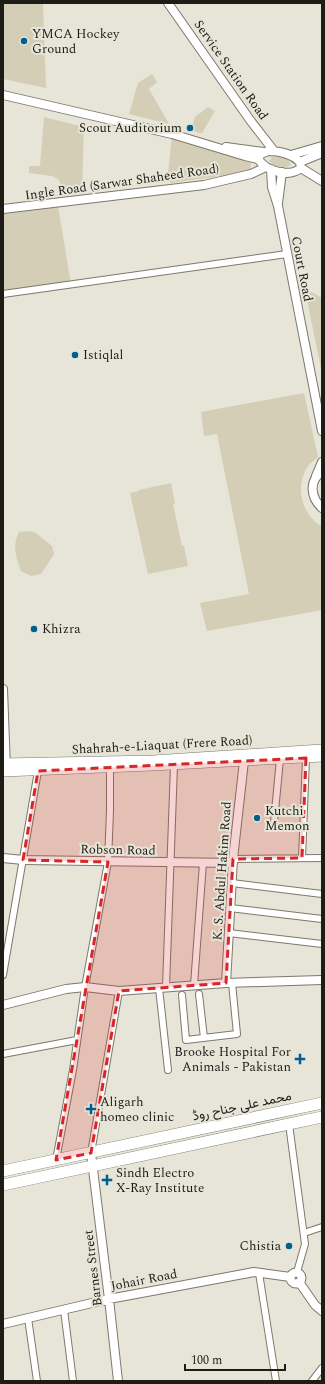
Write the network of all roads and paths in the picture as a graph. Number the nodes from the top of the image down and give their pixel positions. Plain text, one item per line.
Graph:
1 (168, 3) edge
2 (3, 95) edge
3 (211, 145) junction
4 (322, 146) edge
5 (274, 151) junction
6 (264, 152) junction
7 (322, 154) edge
8 (291, 155) junction
9 (258, 159) junction
10 (300, 165) junction
11 (268, 168) junction
12 (282, 172) junction
13 (322, 181) edge
14 (278, 206) junction
15 (3, 209) edge
16 (287, 254) junction
17 (3, 294) edge
18 (322, 431) edge
19 (322, 462) edge
20 (322, 472) edge
21 (315, 479) junction
22 (321, 508) edge
23 (3, 689) edge
24 (322, 749) edge
25 (322, 757) edge
26 (306, 758) junction
27 (280, 759) junction
28 (244, 761) junction
29 (174, 765) junction
30 (4, 768) edge
31 (110, 768) junction
32 (38, 771) junction
33 (274, 822) dead end
34 (3, 858) edge
35 (302, 858) junction
36 (322, 858) edge
37 (23, 860) junction
38 (233, 861) junction
39 (108, 862) junction
40 (171, 863) junction
41 (202, 863) junction
42 (232, 883) junction
43 (322, 894) edge
44 (230, 908) junction
45 (322, 919) edge
46 (229, 932) junction
47 (322, 944) edge
48 (3, 975) edge
49 (322, 980) edge
50 (229, 983) junction
51 (194, 985) junction
52 (85, 987) junction
53 (163, 988) junction
54 (120, 991) junction
55 (199, 994) dead end
56 (182, 995) dead end
57 (3, 1005) edge
58 (204, 1038) junction
59 (77, 1040) junction
60 (3, 1054) edge
61 (168, 1070) dead end
62 (322, 1103) edge
63 (322, 1117) edge
64 (289, 1124) junction
65 (91, 1153) junction
66 (56, 1160) junction
67 (93, 1165) junction
68 (3, 1171) edge
69 (3, 1184) edge
70 (322, 1227) edge
71 (304, 1233) junction
72 (259, 1273) junction
73 (294, 1275) junction
74 (109, 1299) junction
75 (64, 1310) junction
76 (322, 1311) edge
77 (28, 1318) junction
78 (3, 1324) edge
79 (322, 1368) edge
80 (37, 1381) edge
81 (73, 1381) edge
82 (118, 1381) edge
83 (276, 1381) edge
84 (312, 1381) edge

1 - 5 main road, Service Station Road
2 - 3 main road
3 - 6 main road
3 - 9 main road
4 - 8 main road
5 - 6 main road
5 - 8 main road
6 - 9 main road
7 - 10 main road
8 - 10 main road
9 - 11 main road
10 - 12 main road
10 - 13 main road
11 - 12 main road
11 - 14 main road, Court Road
11 - 15 main road, Ingle Road (Sarwar Shaheed Road)
12 - 14 main road, Court Road
14 - 16 main road, Court Road
16 - 17 street
16 - 18 main road, Court Road
19 - 21 main road
20 - 21 main road
21 - 22 main road
23 - 30 main road
24 - 30 main road, Shahrah-e-Liaquat (Frere Road)
25 - 26 main road, Shahrah-e-Liaquat (Frere Road)
26 - 27 main road, Shahrah-e-Liaquat (Frere Road)
26 - 35 street
27 - 28 main road, Shahrah-e-Liaquat (Frere Road)
27 - 33 street
28 - 29 main road, Shahrah-e-Liaquat (Frere Road)
28 - 38 main road, K. S. Abdul Hakim Road
29 - 31 main road, Shahrah-e-Liaquat (Frere Road)
29 - 40 street
30 - 32 main road, Shahrah-e-Liaquat (Frere Road)
31 - 32 main road, Shahrah-e-Liaquat (Frere Road)
31 - 39 street
32 - 37 street
34 - 37 main road, Robson Road
35 - 36 street, Robson Road
35 - 38 street, Robson Road
37 - 39 main road, Robson Road
37 - 48 street
38 - 41 main road, Robson Road
38 - 42 main road, K. S. Abdul Hakim Road
39 - 40 main road, Robson Road
39 - 52 street
40 - 41 main road, Robson Road
40 - 53 street
41 - 51 street
42 - 43 street
42 - 44 main road, K. S. Abdul Hakim Road
44 - 45 street
44 - 46 main road, K. S. Abdul Hakim Road
46 - 47 street
46 - 50 main road, K. S. Abdul Hakim Road
49 - 50 main road
50 - 51 main road
50 - 58 street, K. S. Abdul Hakim Road
51 - 53 main road
52 - 54 main road
52 - 57 main road
52 - 59 street
53 - 54 main road
53 - 61 street
54 - 65 street
55 - 58 street
56 - 58 street
59 - 60 street
59 - 66 street
62 - 65 highway, محمد علی جناح روڈ
63 - 64 highway, محمد علی جناح روڈ
64 - 67 highway, محمد علی جناح روڈ
64 - 71 street
65 - 66 highway, محمد علی جناح روڈ
65 - 67 main road, Barnes Street
66 - 68 highway, محمد علی جناح روڈ
67 - 69 highway, محمد علی جناح روڈ
67 - 74 main road, Barnes Street
70 - 71 street
71 - 73 street
72 - 73 main road, Johair Road
72 - 74 main road, Johair Road
72 - 83 street
73 - 76 main road
74 - 75 main road, Johair Road
74 - 82 main road, Barnes Street
75 - 77 main road, Johair Road
75 - 81 street
77 - 78 main road, Johair Road
77 - 80 street
79 - 84 street

